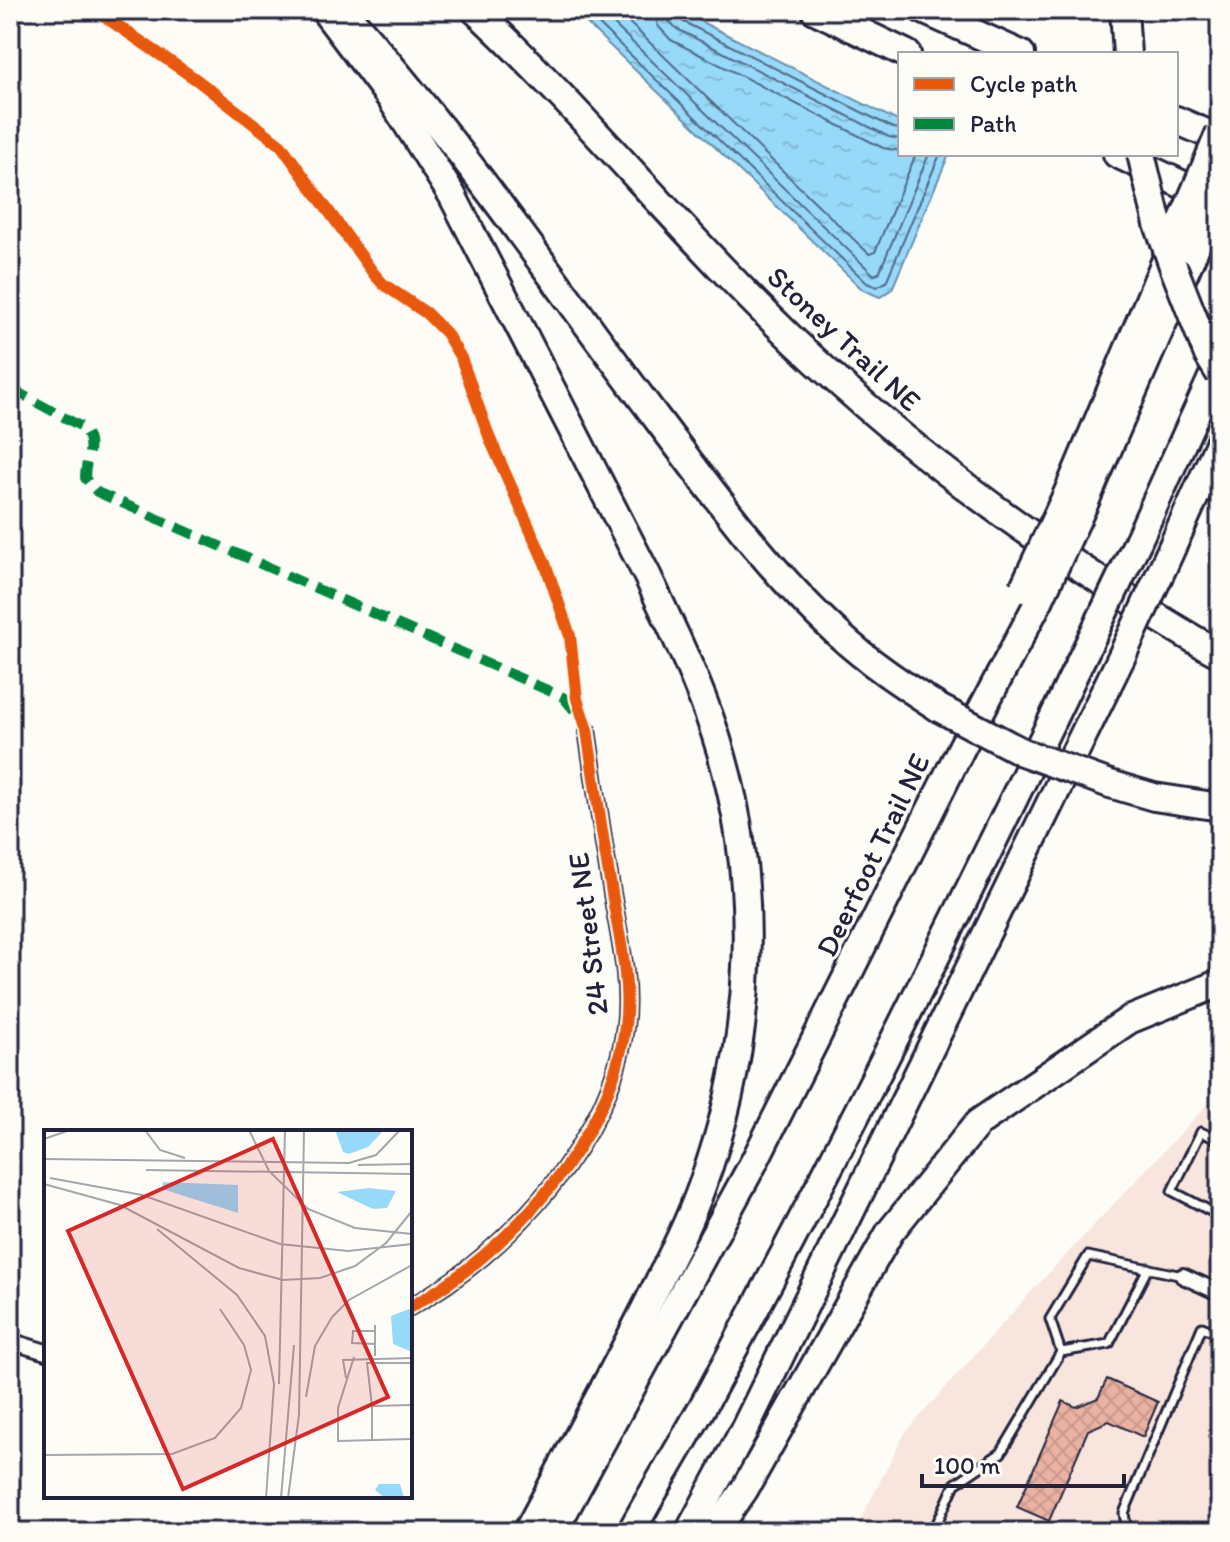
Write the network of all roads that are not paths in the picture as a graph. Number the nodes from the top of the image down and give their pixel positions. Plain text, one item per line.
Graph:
1 (324, 10) edge
2 (343, 10) edge
3 (475, 10) edge
4 (815, 10) edge
5 (923, 10) edge
6 (948, 10) edge
7 (1124, 10) edge
8 (903, 52) edge
9 (1017, 52) edge
10 (1027, 52) edge
11 (1127, 52) edge
12 (1178, 121) edge
13 (1220, 132) edge
14 (1220, 139) edge
15 (1121, 156) edge
16 (1141, 156) edge
17 (1220, 190) edge
18 (1220, 202) edge
19 (1183, 247) junction
20 (1220, 360) edge
21 (1220, 374) edge
22 (1220, 441) edge
23 (1220, 654) edge
24 (587, 730) dead end
25 (1220, 807) edge
26 (1220, 983) edge
27 (1220, 1141) edge
28 (1220, 1216) edge
29 (1148, 1268) junction
30 (1183, 1276) joint
31 (1220, 1293) edge
32 (412, 1306) edge
33 (1220, 1334) edge
34 (10, 1341) edge
35 (44, 1351) edge
36 (1061, 1352) junction
37 (527, 1532) edge
38 (553, 1532) edge
39 (631, 1532) edge
40 (689, 1532) edge
41 (715, 1532) edge
42 (933, 1532) edge
43 (1127, 1532) edge

1 - 37 highway
2 - 25 highway, bridge
3 - 23 highway, Stoney Trail NE
4 - 8 highway
5 - 9 highway
6 - 10 highway
7 - 11 highway
12 - 14 highway
13 - 19 highway, bridge
15 - 18 highway
16 - 21 highway, bridge
17 - 19 highway, Deerfoot Trail NE, bridge
19 - 38 highway, Deerfoot Trail NE, bridge
20 - 39 highway, bridge
22 - 40 highway, bridge
24 - 32 street, 24 Street NE
26 - 41 highway
27 - 28 lane
29 - 30 lane
29 - 36 lane
29 - 36 lane
30 - 31 street
33 - 43 lane
34 - 35 street
36 - 42 lane

